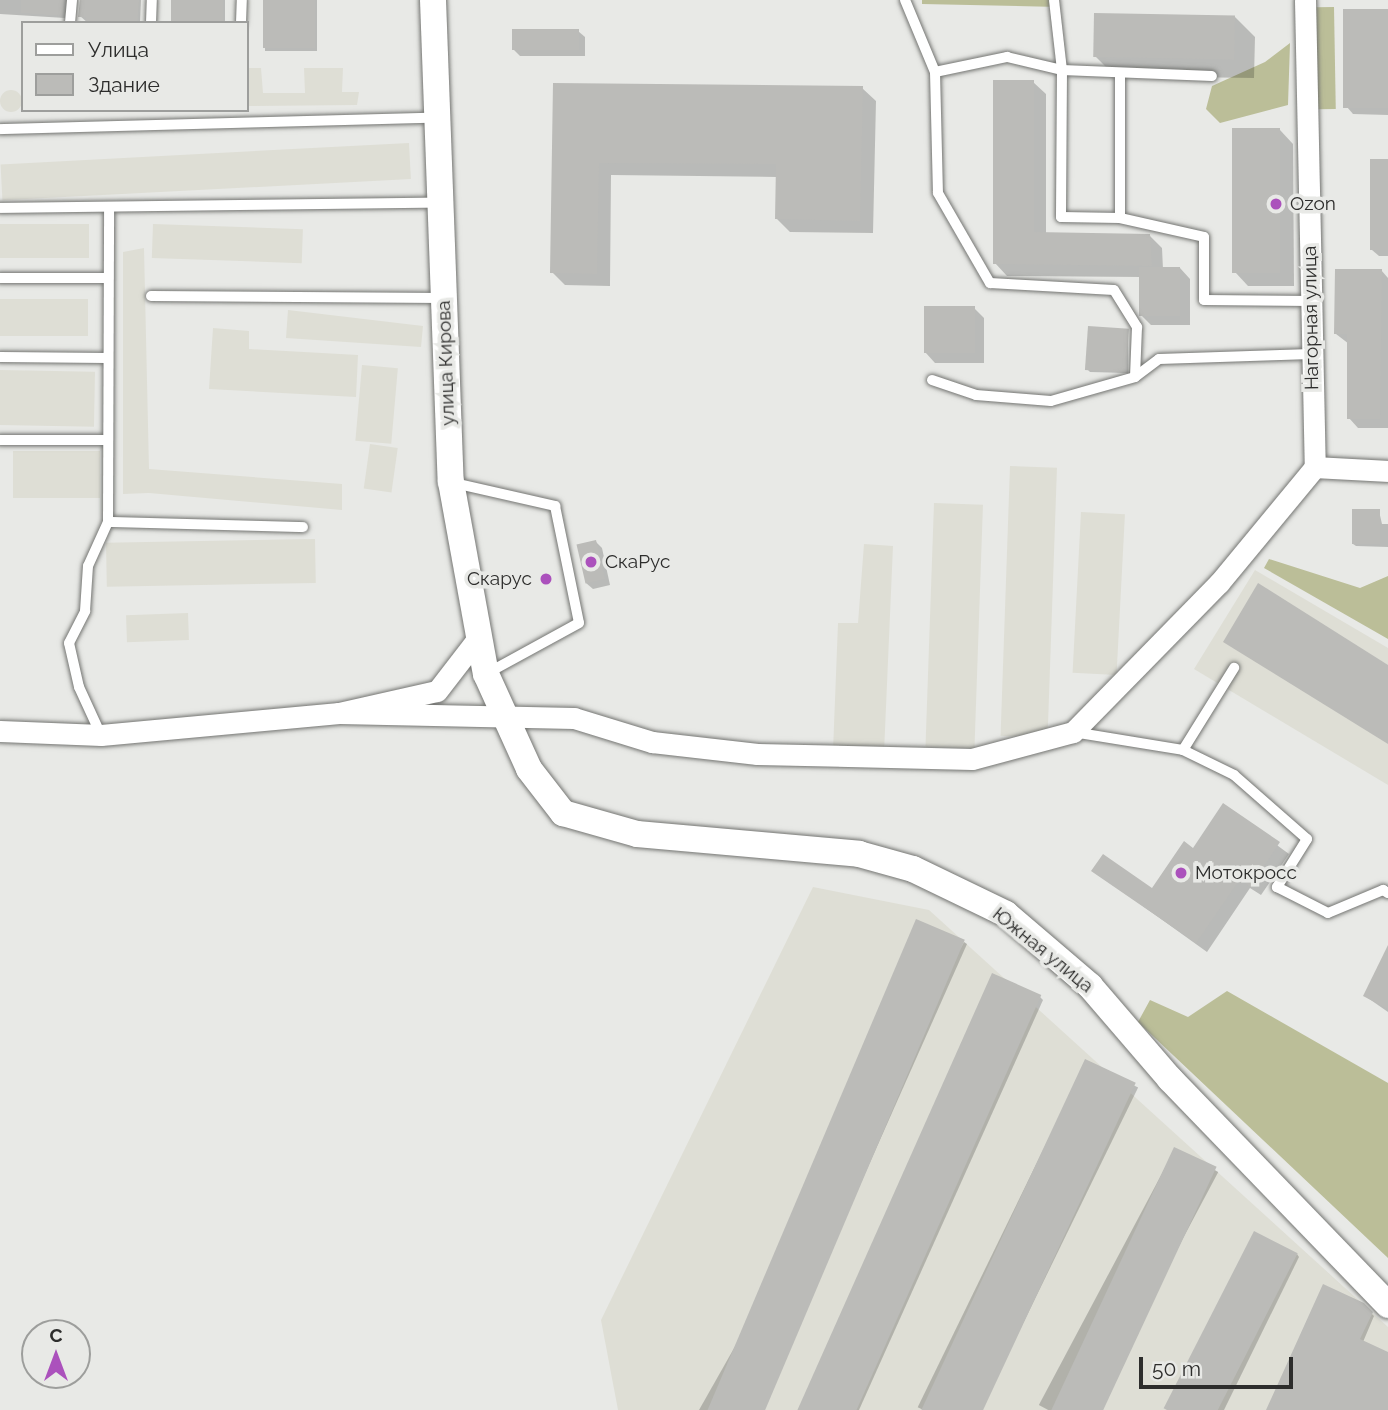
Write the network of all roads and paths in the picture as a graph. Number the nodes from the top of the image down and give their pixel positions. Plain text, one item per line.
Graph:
1 (72, 0) edge
2 (152, 0) edge
3 (242, 0) edge
4 (433, 0) edge
5 (905, 0) edge
6 (1054, 0) edge
7 (1305, 0) edge
8 (71, 21) edge
9 (151, 21) edge
10 (241, 21) edge
11 (1062, 69) junction
12 (935, 72) junction
13 (1121, 74) junction
14 (1212, 76) dead end
15 (434, 118) junction
16 (0, 129) edge
17 (439, 202) junction
18 (0, 208) edge
19 (109, 208) junction
20 (1120, 218) junction
21 (0, 278) edge
22 (108, 278) junction
23 (151, 296) dead end
24 (443, 298) junction
25 (1310, 301) junction
26 (1311, 354) junction
27 (0, 357) edge
28 (107, 358) junction
29 (1135, 377) junction
30 (932, 380) dead end
31 (0, 440) edge
32 (107, 440) junction
33 (1315, 467) junction
34 (1388, 471) edge
35 (451, 482) junction
36 (108, 522) junction
37 (303, 527) dead end
38 (478, 638) junction
39 (1234, 668) dead end
40 (486, 674) junction
41 (339, 713) junction
42 (507, 718) junction
43 (0, 731) edge
44 (1073, 732) junction
45 (101, 735) junction
46 (1183, 750) junction
47 (1388, 893) edge
48 (1388, 1305) edge

1 - 8 lane
2 - 9 lane
3 - 10 lane
4 - 15 street, улица Кирова
5 - 12 lane
6 - 11 lane
7 - 25 street, Нагорная улица
11 - 12 lane
11 - 13 lane
11 - 20 lane
12 - 29 lane
13 - 14 lane
13 - 20 lane
15 - 16 lane
15 - 17 street, улица Кирова
17 - 19 lane
17 - 24 street, улица Кирова
18 - 19 lane
19 - 22 lane
20 - 25 lane
21 - 22 lane
22 - 28 lane
23 - 24 lane
24 - 35 street, улица Кирова
25 - 26 street, Нагорная улица
26 - 29 lane
26 - 33 street, Нагорная улица
27 - 28 lane
28 - 32 lane
29 - 30 lane
31 - 32 lane
32 - 36 lane
33 - 34 street
33 - 44 street
35 - 38 street, улица Кирова
35 - 40 lane
36 - 37 lane
36 - 45 lane
38 - 40 street, улица Кирова
38 - 41 street
39 - 46 lane
40 - 42 street, улица Кирова
41 - 42 street
41 - 45 street
42 - 44 street
42 - 48 street, Южная улица
43 - 45 street
44 - 46 lane
46 - 47 lane

